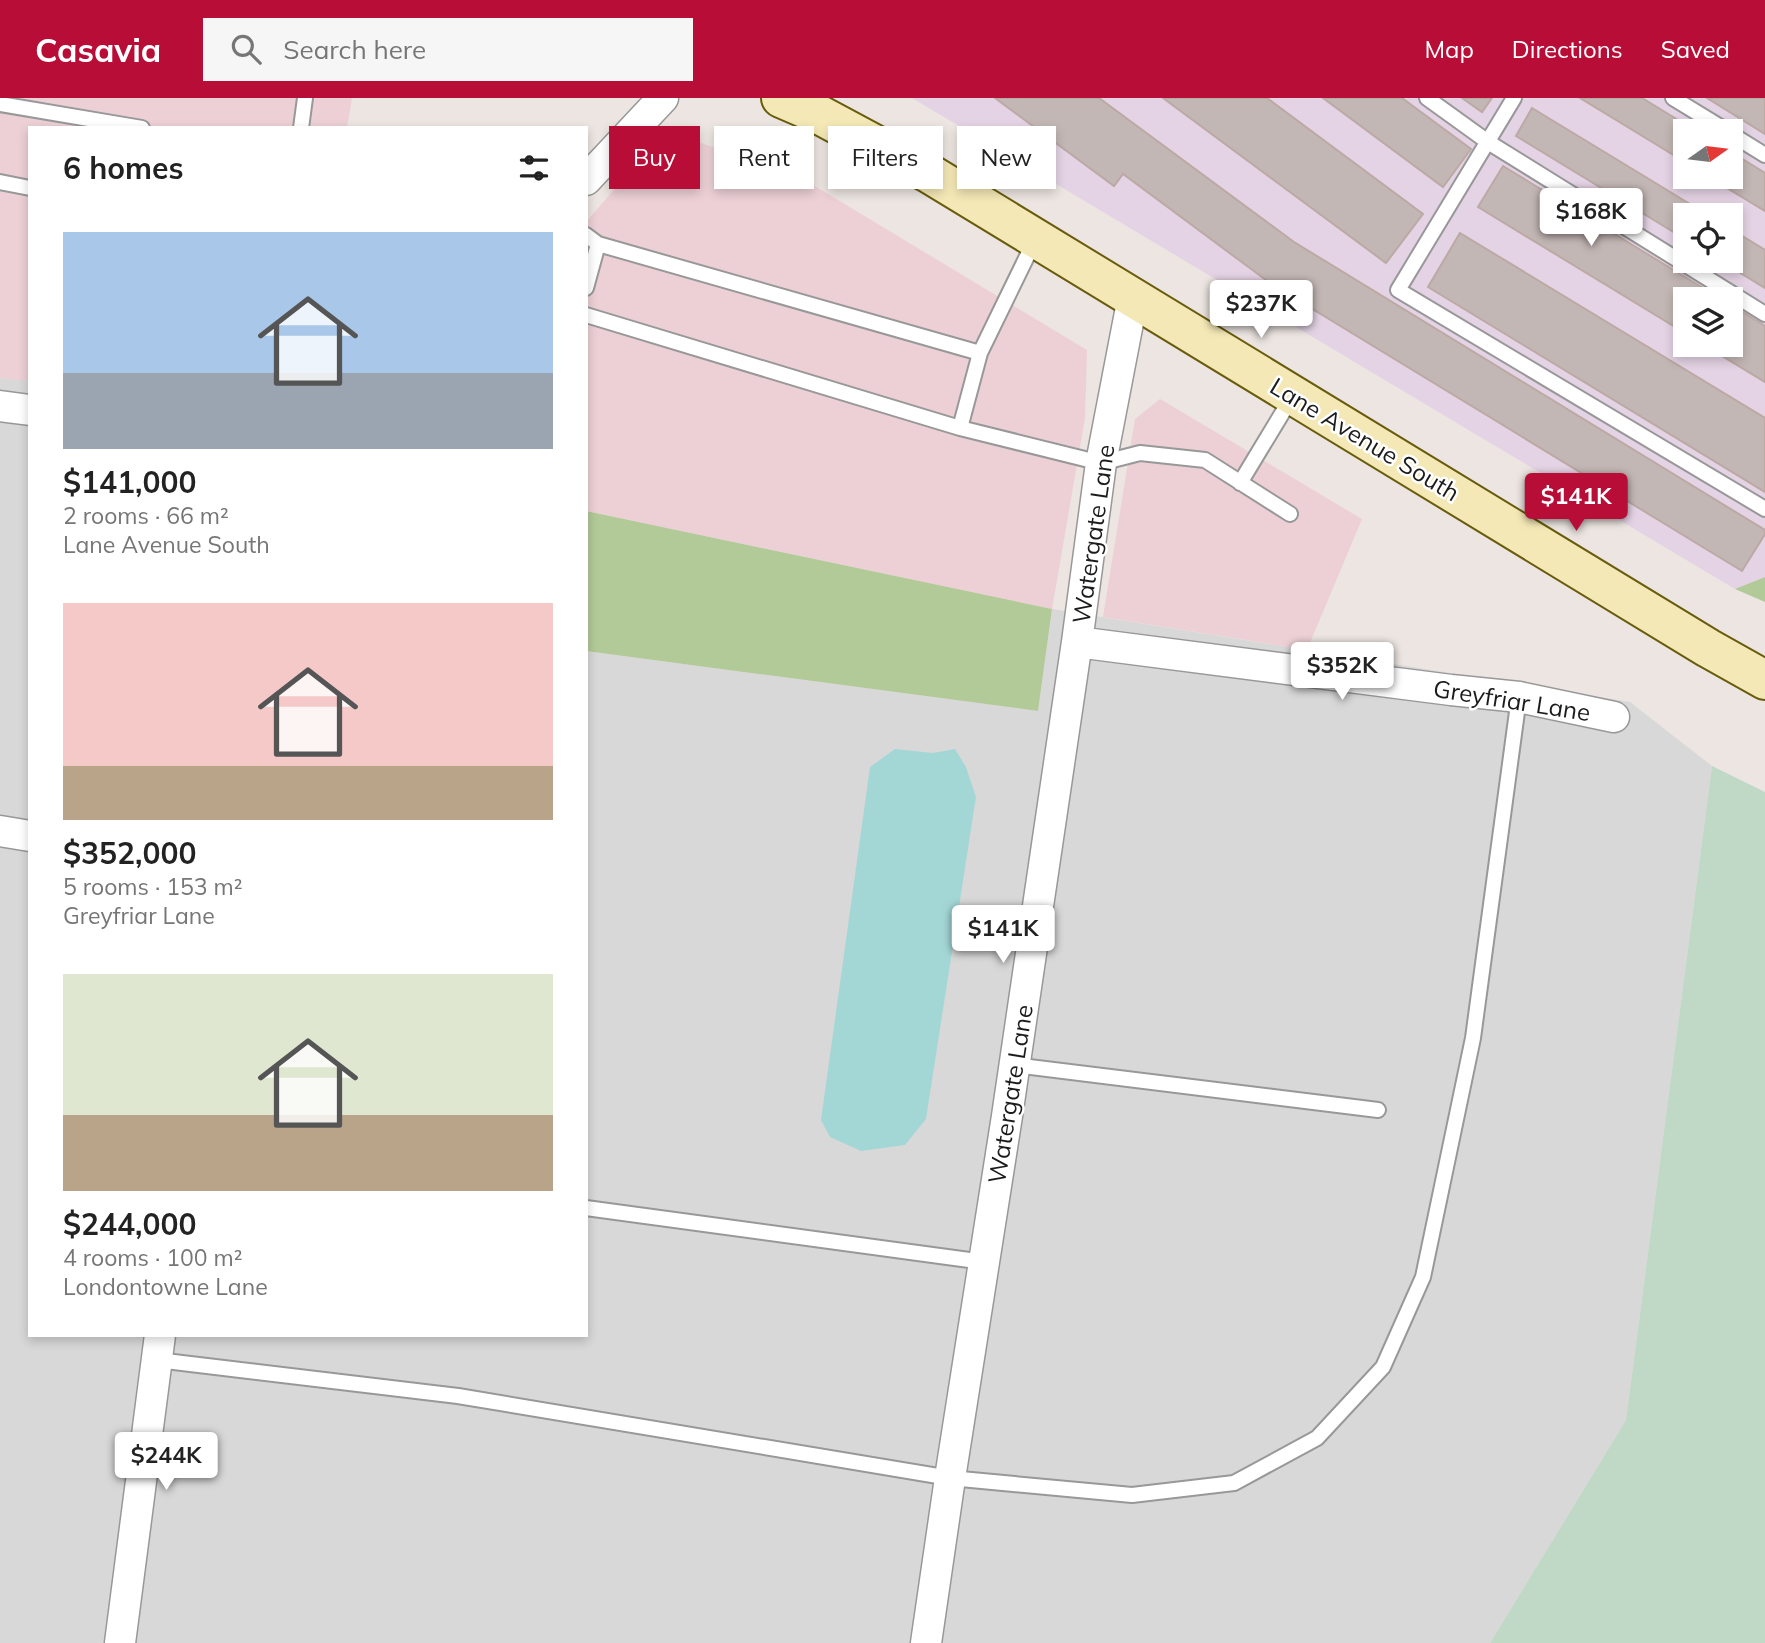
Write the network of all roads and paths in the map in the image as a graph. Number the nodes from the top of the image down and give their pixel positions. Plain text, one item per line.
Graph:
1 (305, 98) edge
2 (663, 98) edge
3 (781, 98) edge
4 (1427, 98) edge
5 (1514, 98) edge
6 (1673, 98) edge
7 (0, 104) edge
8 (1708, 119) edge
9 (130, 126) edge
10 (301, 126) edge
11 (1743, 141) edge
12 (1488, 142) junction
13 (1765, 155) edge
14 (588, 178) edge
15 (0, 182) edge
16 (28, 188) edge
17 (1035, 239) junction
18 (592, 240) edge
19 (588, 272) edge
20 (1133, 297) junction
21 (1765, 314) edge
22 (588, 316) edge
23 (980, 353) junction
24 (1293, 395) junction
25 (0, 406) edge
26 (28, 410) edge
27 (960, 428) junction
28 (1101, 463) junction
29 (1240, 482) junction
30 (1765, 509) edge
31 (1290, 514) dead end
32 (1077, 642) junction
33 (1765, 680) edge
34 (1519, 697) junction
35 (1614, 717) dead end
36 (0, 831) edge
37 (28, 836) edge
38 (1014, 1065) junction
39 (1378, 1110) dead end
40 (588, 1208) edge
41 (984, 1262) junction
42 (159, 1348) edge
43 (950, 1478) junction
44 (120, 1643) edge
45 (926, 1643) edge

1 - 10 lane
2 - 14 street
3 - 17 main road, Lane Avenue South
4 - 12 lane
5 - 12 lane
6 - 8 lane
7 - 9 lane
11 - 13 lane
12 - 21 lane
12 - 30 lane
15 - 16 lane
17 - 20 main road, Lane Avenue South
17 - 23 lane
18 - 19 lane
18 - 23 lane
20 - 24 main road, Lane Avenue South
20 - 28 street, Watergate Lane
22 - 27 lane
23 - 27 lane
24 - 29 lane
24 - 33 main road, Lane Avenue South
25 - 26 street
27 - 28 lane
28 - 29 lane
28 - 32 street, Watergate Lane
29 - 31 lane
32 - 34 street, Greyfriar Lane
32 - 38 street, Watergate Lane
34 - 35 street, Greyfriar Lane
34 - 43 lane
36 - 37 street
38 - 39 lane
38 - 41 street, Watergate Lane
40 - 41 lane
41 - 43 street, Watergate Lane
42 - 43 lane
42 - 44 street
43 - 45 street, Watergate Lane

